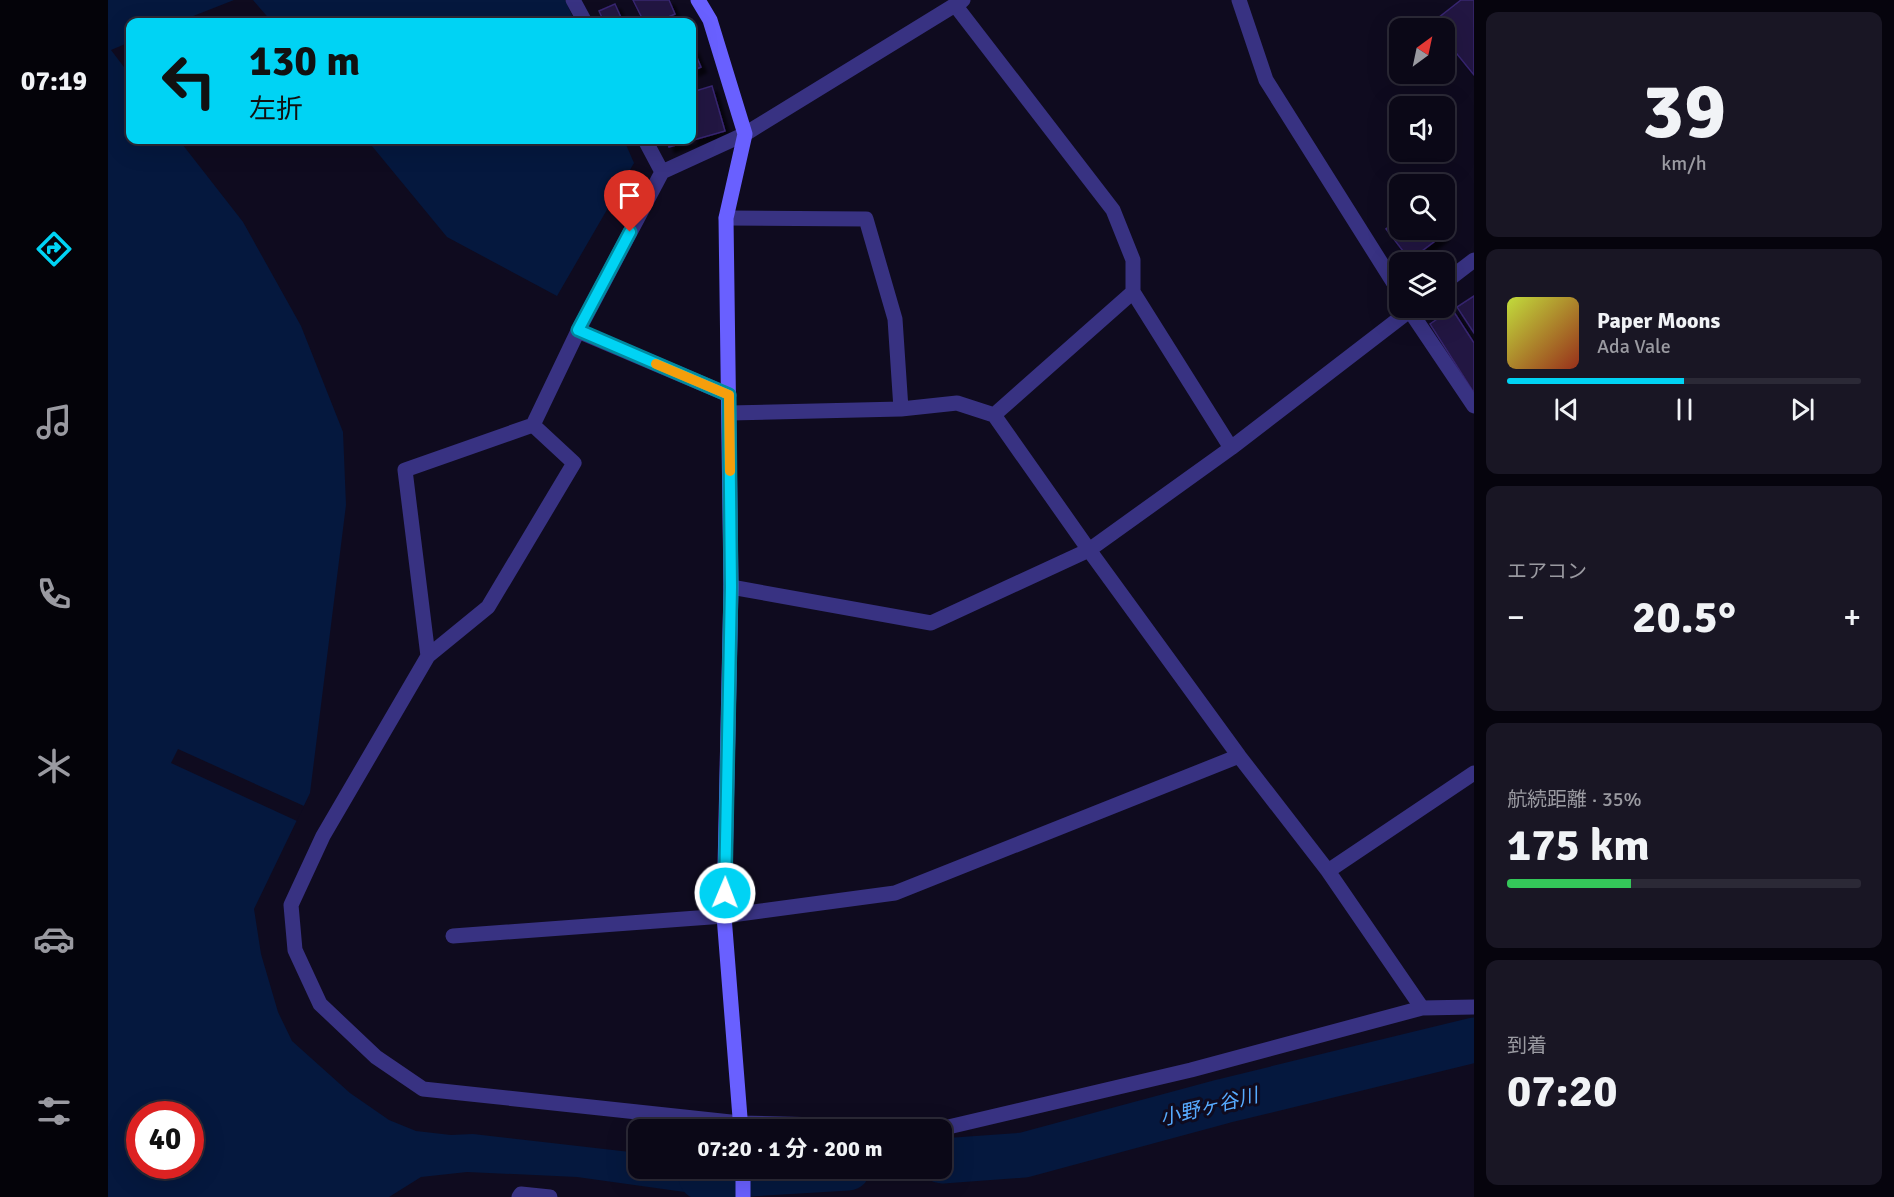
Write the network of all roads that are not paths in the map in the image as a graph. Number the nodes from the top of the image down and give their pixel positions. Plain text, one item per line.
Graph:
1 (573, 0) edge
2 (698, 0) edge
3 (1239, 0) edge
4 (959, 2) edge
5 (583, 18) edge
6 (745, 134) junction
7 (647, 144) edge
8 (662, 172) junction
9 (726, 218) junction
10 (1474, 260) edge
11 (1455, 275) edge
12 (1389, 276) edge
13 (1132, 292) junction
14 (1398, 318) edge
15 (1417, 318) edge
16 (578, 330) junction
17 (729, 395) junction
18 (1474, 406) edge
19 (901, 409) junction
20 (729, 413) junction
21 (994, 415) junction
22 (533, 425) junction
23 (1231, 448) junction
24 (1089, 550) junction
25 (731, 587) junction
26 (428, 656) junction
27 (1239, 756) junction
28 (1474, 773) edge
29 (1328, 871) junction
30 (724, 916) junction
31 (453, 936) dead end
32 (1474, 1007) edge
33 (1422, 1008) junction
34 (681, 1119) edge
35 (740, 1119) edge
36 (952, 1126) edge
37 (743, 1179) edge
38 (519, 1197) edge
39 (550, 1197) edge
40 (743, 1197) edge

1 - 5 street
2 - 6 street
3 - 12 street
4 - 6 street
4 - 13 street
6 - 8 street
6 - 9 street
7 - 8 street
8 - 16 street
9 - 17 street
9 - 19 street
10 - 11 street
13 - 21 street
13 - 23 street
14 - 23 street
15 - 18 street
16 - 17 street
16 - 22 street
17 - 20 street
19 - 20 street
19 - 21 street
20 - 25 street
21 - 24 street
22 - 26 street
22 - 26 street
23 - 24 street
24 - 25 street
24 - 27 street
25 - 30 street
26 - 34 street
27 - 29 street
27 - 30 street
28 - 29 street
29 - 33 street
30 - 31 street
30 - 35 street
32 - 33 street
33 - 36 street
37 - 40 street
38 - 39 street

